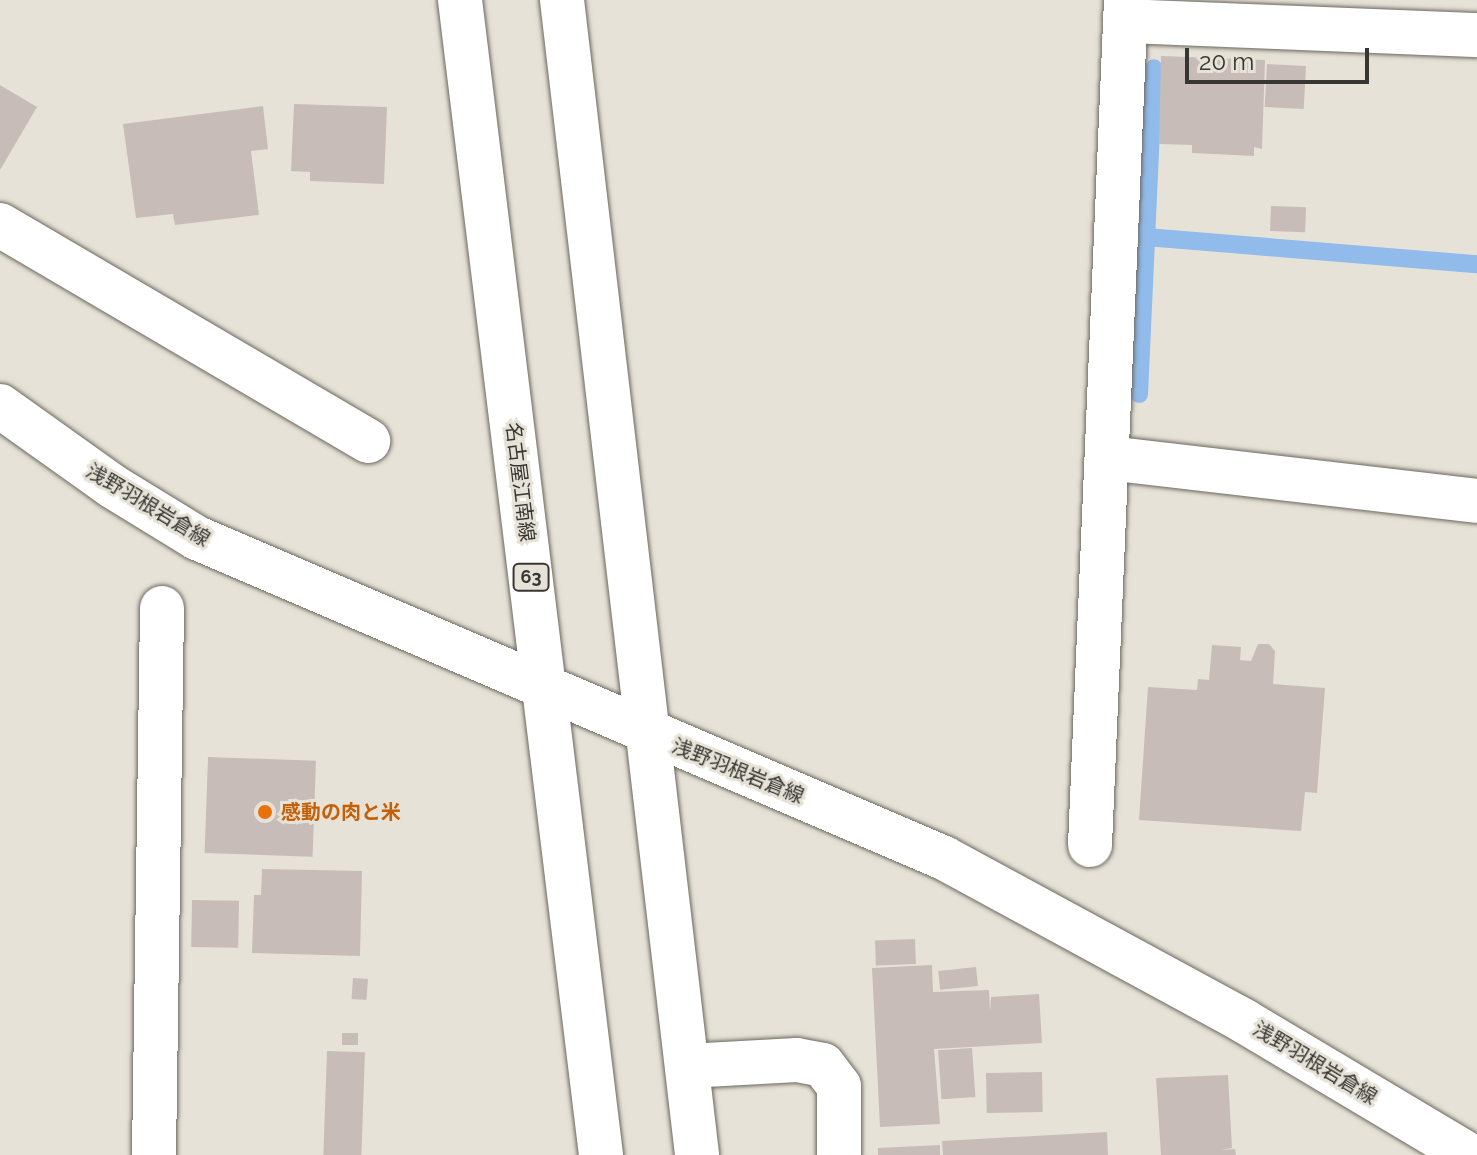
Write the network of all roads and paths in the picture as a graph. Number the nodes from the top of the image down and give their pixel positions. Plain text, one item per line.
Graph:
1 (460, 0) edge
2 (562, 0) edge
3 (1126, 10) edge
4 (1477, 35) edge
5 (0, 225) edge
6 (0, 406) edge
7 (368, 441) dead end
8 (1107, 458) junction
9 (1477, 501) edge
10 (162, 608) dead end
11 (545, 688) junction
12 (648, 735) junction
13 (1090, 845) dead end
14 (687, 1066) junction
15 (154, 1155) edge
16 (601, 1155) edge
17 (697, 1155) edge
18 (839, 1155) edge
19 (1469, 1155) edge

1 - 11 main road, 名古屋江南線 / 63
2 - 12 main road
3 - 4 main road
3 - 8 main road
5 - 7 main road
6 - 11 main road, 浅野羽根岩倉線
8 - 9 main road
8 - 13 main road
10 - 15 main road
11 - 12 main road, 浅野羽根岩倉線
11 - 16 main road, 名古屋江南線 / 63
12 - 14 main road
12 - 19 main road, 浅野羽根岩倉線
14 - 17 main road
14 - 18 main road

